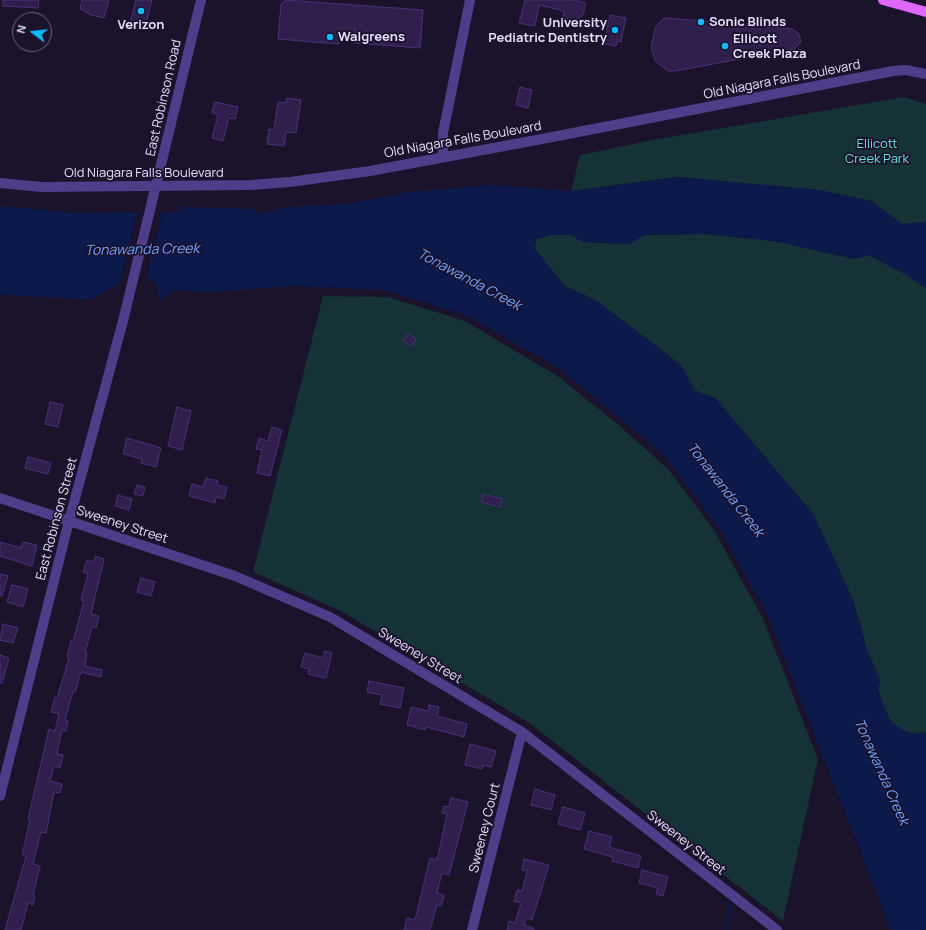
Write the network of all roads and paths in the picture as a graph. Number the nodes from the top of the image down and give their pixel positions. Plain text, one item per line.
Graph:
1 (201, 0) edge
2 (470, 0) edge
3 (882, 0) edge
4 (926, 12) edge
5 (926, 74) edge
6 (443, 157) junction
7 (0, 183) edge
8 (141, 249) joint
9 (0, 498) edge
10 (69, 521) junction
11 (522, 732) junction
12 (0, 796) edge
13 (472, 930) edge
14 (777, 930) edge

1 - 8 street, East Robinson Road
2 - 6 street
3 - 4 main road
5 - 6 street, Old Niagara Falls Boulevard
6 - 7 street, Old Niagara Falls Boulevard
8 - 10 street, East Robinson Street
9 - 10 street, Sweeney Street
10 - 11 street, Sweeney Street
10 - 12 street, East Robinson Street
11 - 13 street, Sweeney Court
11 - 14 street, Sweeney Street

